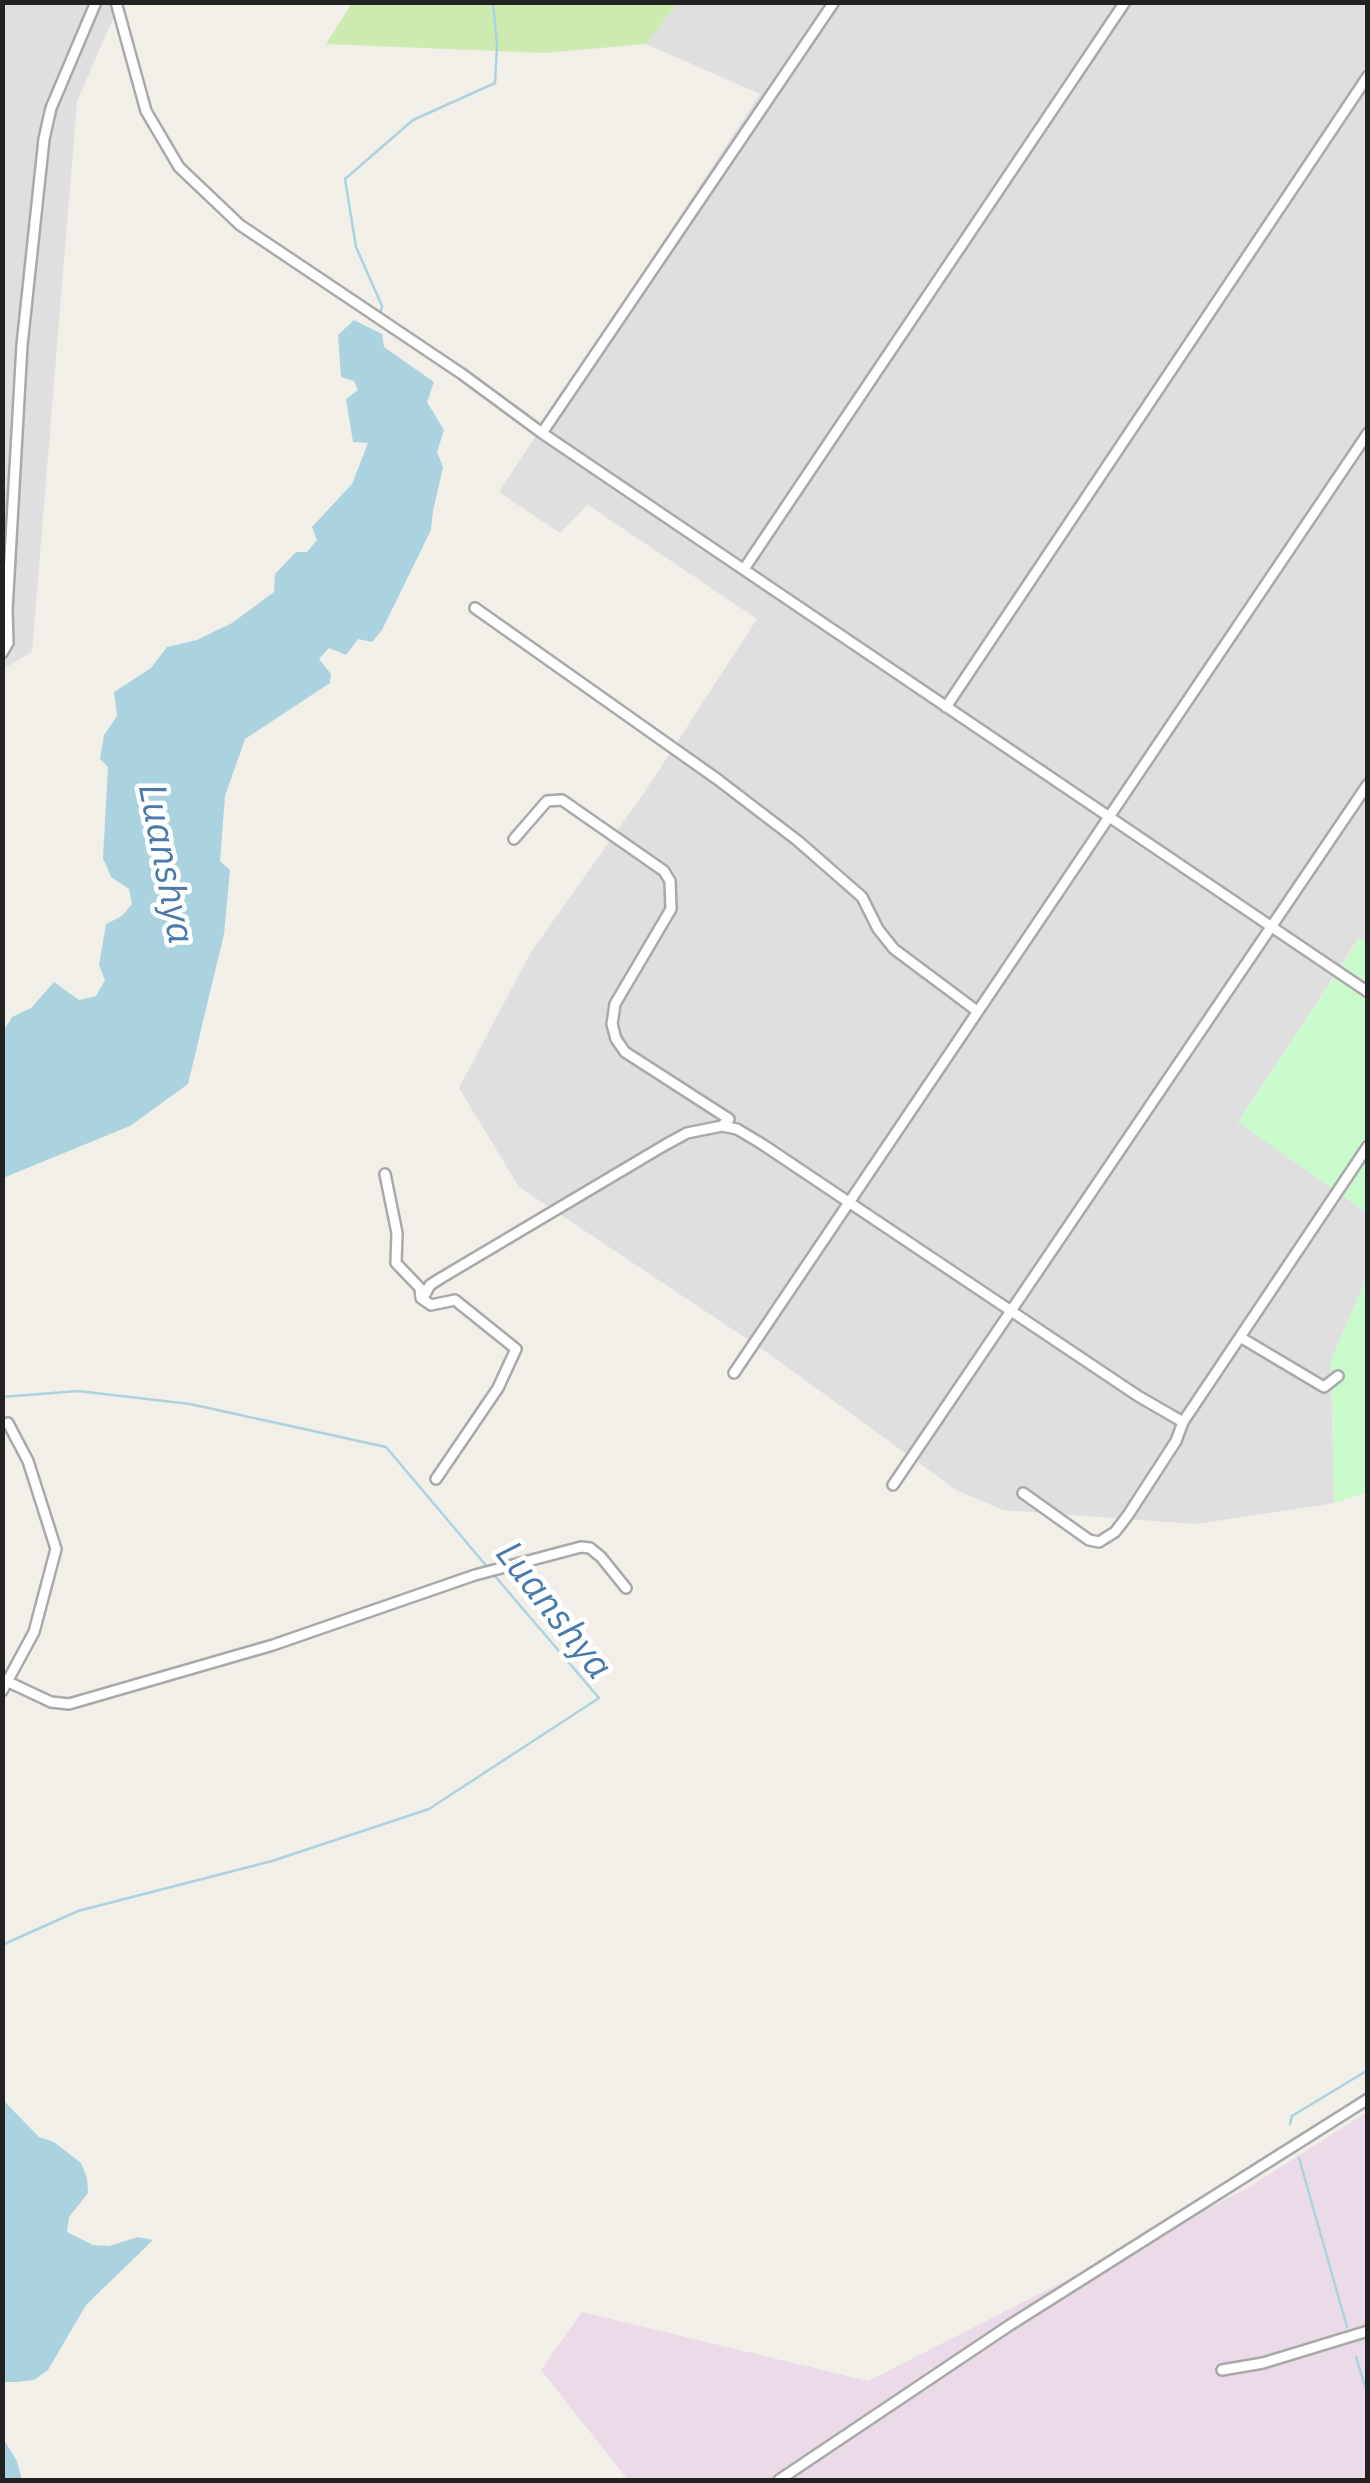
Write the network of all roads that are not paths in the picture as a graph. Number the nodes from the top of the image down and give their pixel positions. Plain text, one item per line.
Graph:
1 (96, 2) edge
2 (116, 2) edge
3 (834, 2) edge
4 (1126, 2) edge
5 (1368, 76) edge
6 (542, 433) junction
7 (1368, 433) edge
8 (744, 569) junction
9 (475, 608) dead end
10 (2, 653) edge
11 (946, 706) junction
12 (1368, 784) edge
13 (1108, 815) junction
14 (514, 839) dead end
15 (1270, 927) junction
16 (1368, 992) edge
17 (977, 1011) junction
18 (722, 1126) junction
19 (1368, 1146) edge
20 (385, 1174) dead end
21 (846, 1202) junction
22 (423, 1298) junction
23 (1012, 1309) junction
24 (1240, 1337) junction
25 (734, 1373) dead end
26 (1338, 1376) dead end
27 (1183, 1422) junction
28 (8, 1423) dead end
29 (436, 1479) dead end
30 (893, 1486) dead end
31 (1023, 1492) dead end
32 (626, 1588) dead end
33 (5, 1684) edge
34 (1368, 2099) edge
35 (1368, 2331) edge
36 (1222, 2370) dead end
37 (779, 2480) edge

1 - 10 street
2 - 6 street
3 - 6 street
4 - 8 street
5 - 11 street
6 - 8 street
7 - 13 street
8 - 11 street
9 - 17 street
11 - 13 street
12 - 15 street
13 - 15 street
13 - 17 street
14 - 18 street
15 - 16 street
15 - 23 street
17 - 21 street
18 - 21 street
18 - 22 street
19 - 24 street
20 - 22 street
21 - 23 street
21 - 25 street
22 - 29 street
23 - 27 street
23 - 30 street
24 - 26 street
24 - 27 street
27 - 31 street
28 - 33 street
32 - 33 street
34 - 37 street
35 - 36 street

